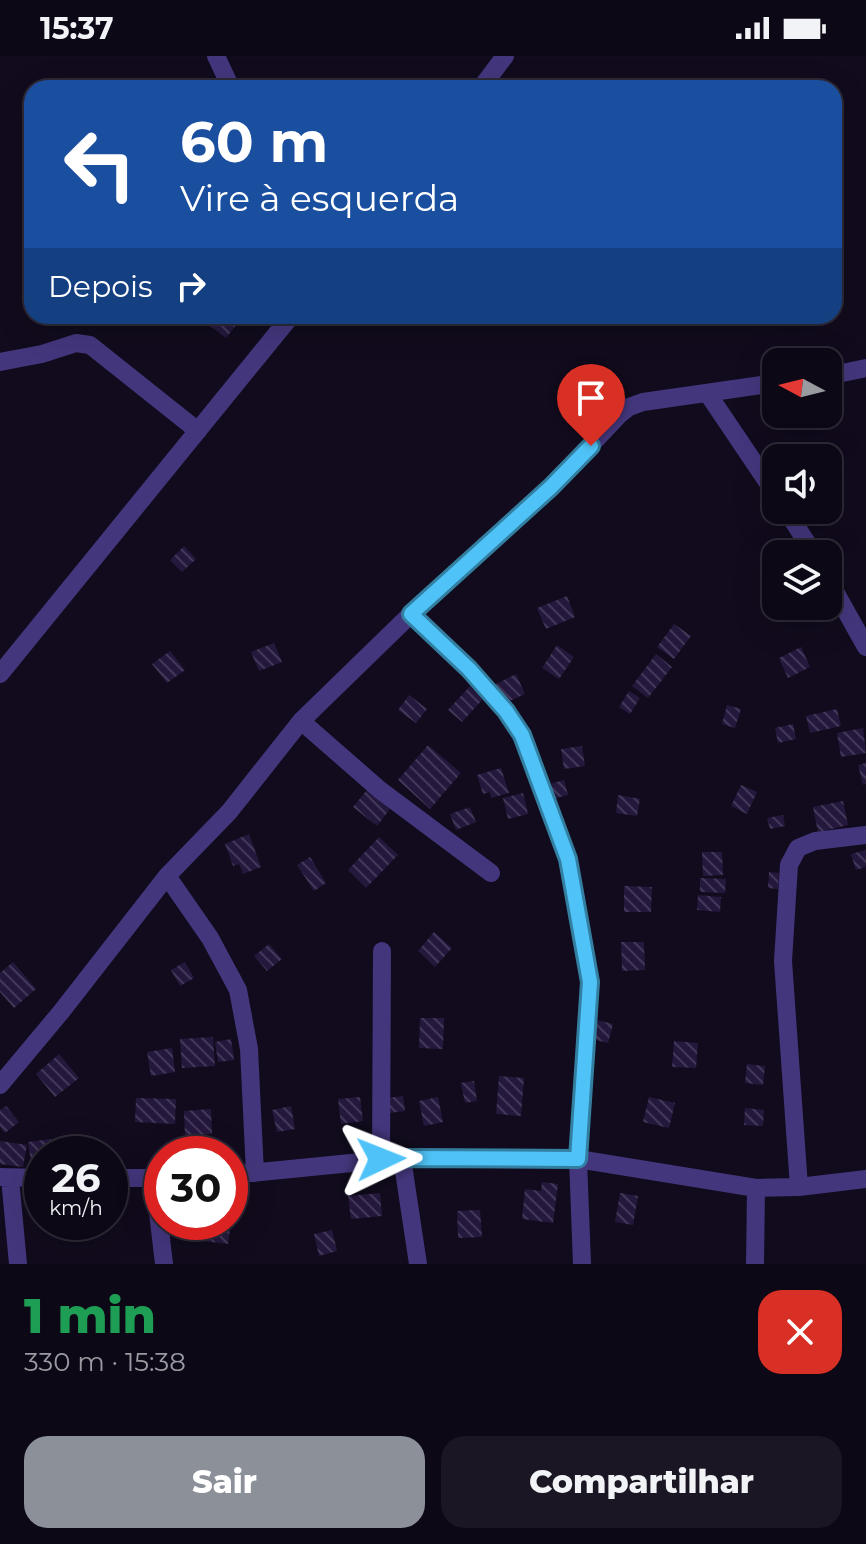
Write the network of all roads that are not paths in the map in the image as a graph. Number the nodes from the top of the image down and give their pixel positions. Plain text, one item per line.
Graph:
1 (216, 56) edge
2 (505, 56) edge
3 (227, 80) edge
4 (487, 80) edge
5 (285, 324) edge
6 (0, 362) edge
7 (866, 368) edge
8 (842, 373) edge
9 (762, 385) edge
10 (708, 394) junction
11 (198, 431) junction
12 (762, 474) edge
13 (842, 604) edge
14 (411, 614) junction
15 (866, 647) edge
16 (0, 674) edge
17 (301, 721) junction
18 (866, 835) edge
19 (491, 873) dead end
20 (167, 876) junction
21 (382, 951) dead end
22 (0, 1085) edge
23 (402, 1158) junction
24 (381, 1159) junction
25 (578, 1159) junction
26 (255, 1173) junction
27 (248, 1174) edge
28 (5, 1178) edge
29 (866, 1179) edge
30 (799, 1187) junction
31 (756, 1188) junction
32 (162, 1240) edge
33 (18, 1264) edge
34 (164, 1264) edge
35 (418, 1264) edge
36 (582, 1264) edge
37 (755, 1264) edge

1 - 3 street
2 - 4 street
5 - 11 street
6 - 11 street
7 - 8 street
9 - 10 street
10 - 12 street
10 - 14 street
11 - 16 street
13 - 15 street
14 - 17 street
14 - 25 street
17 - 19 street
17 - 20 street
18 - 30 street
20 - 22 street
20 - 26 street
21 - 24 street
23 - 24 street
23 - 25 street
23 - 35 street
24 - 26 street
25 - 31 street
25 - 36 street
26 - 27 street
28 - 33 street
29 - 30 street
30 - 31 street
31 - 37 street
32 - 34 street

